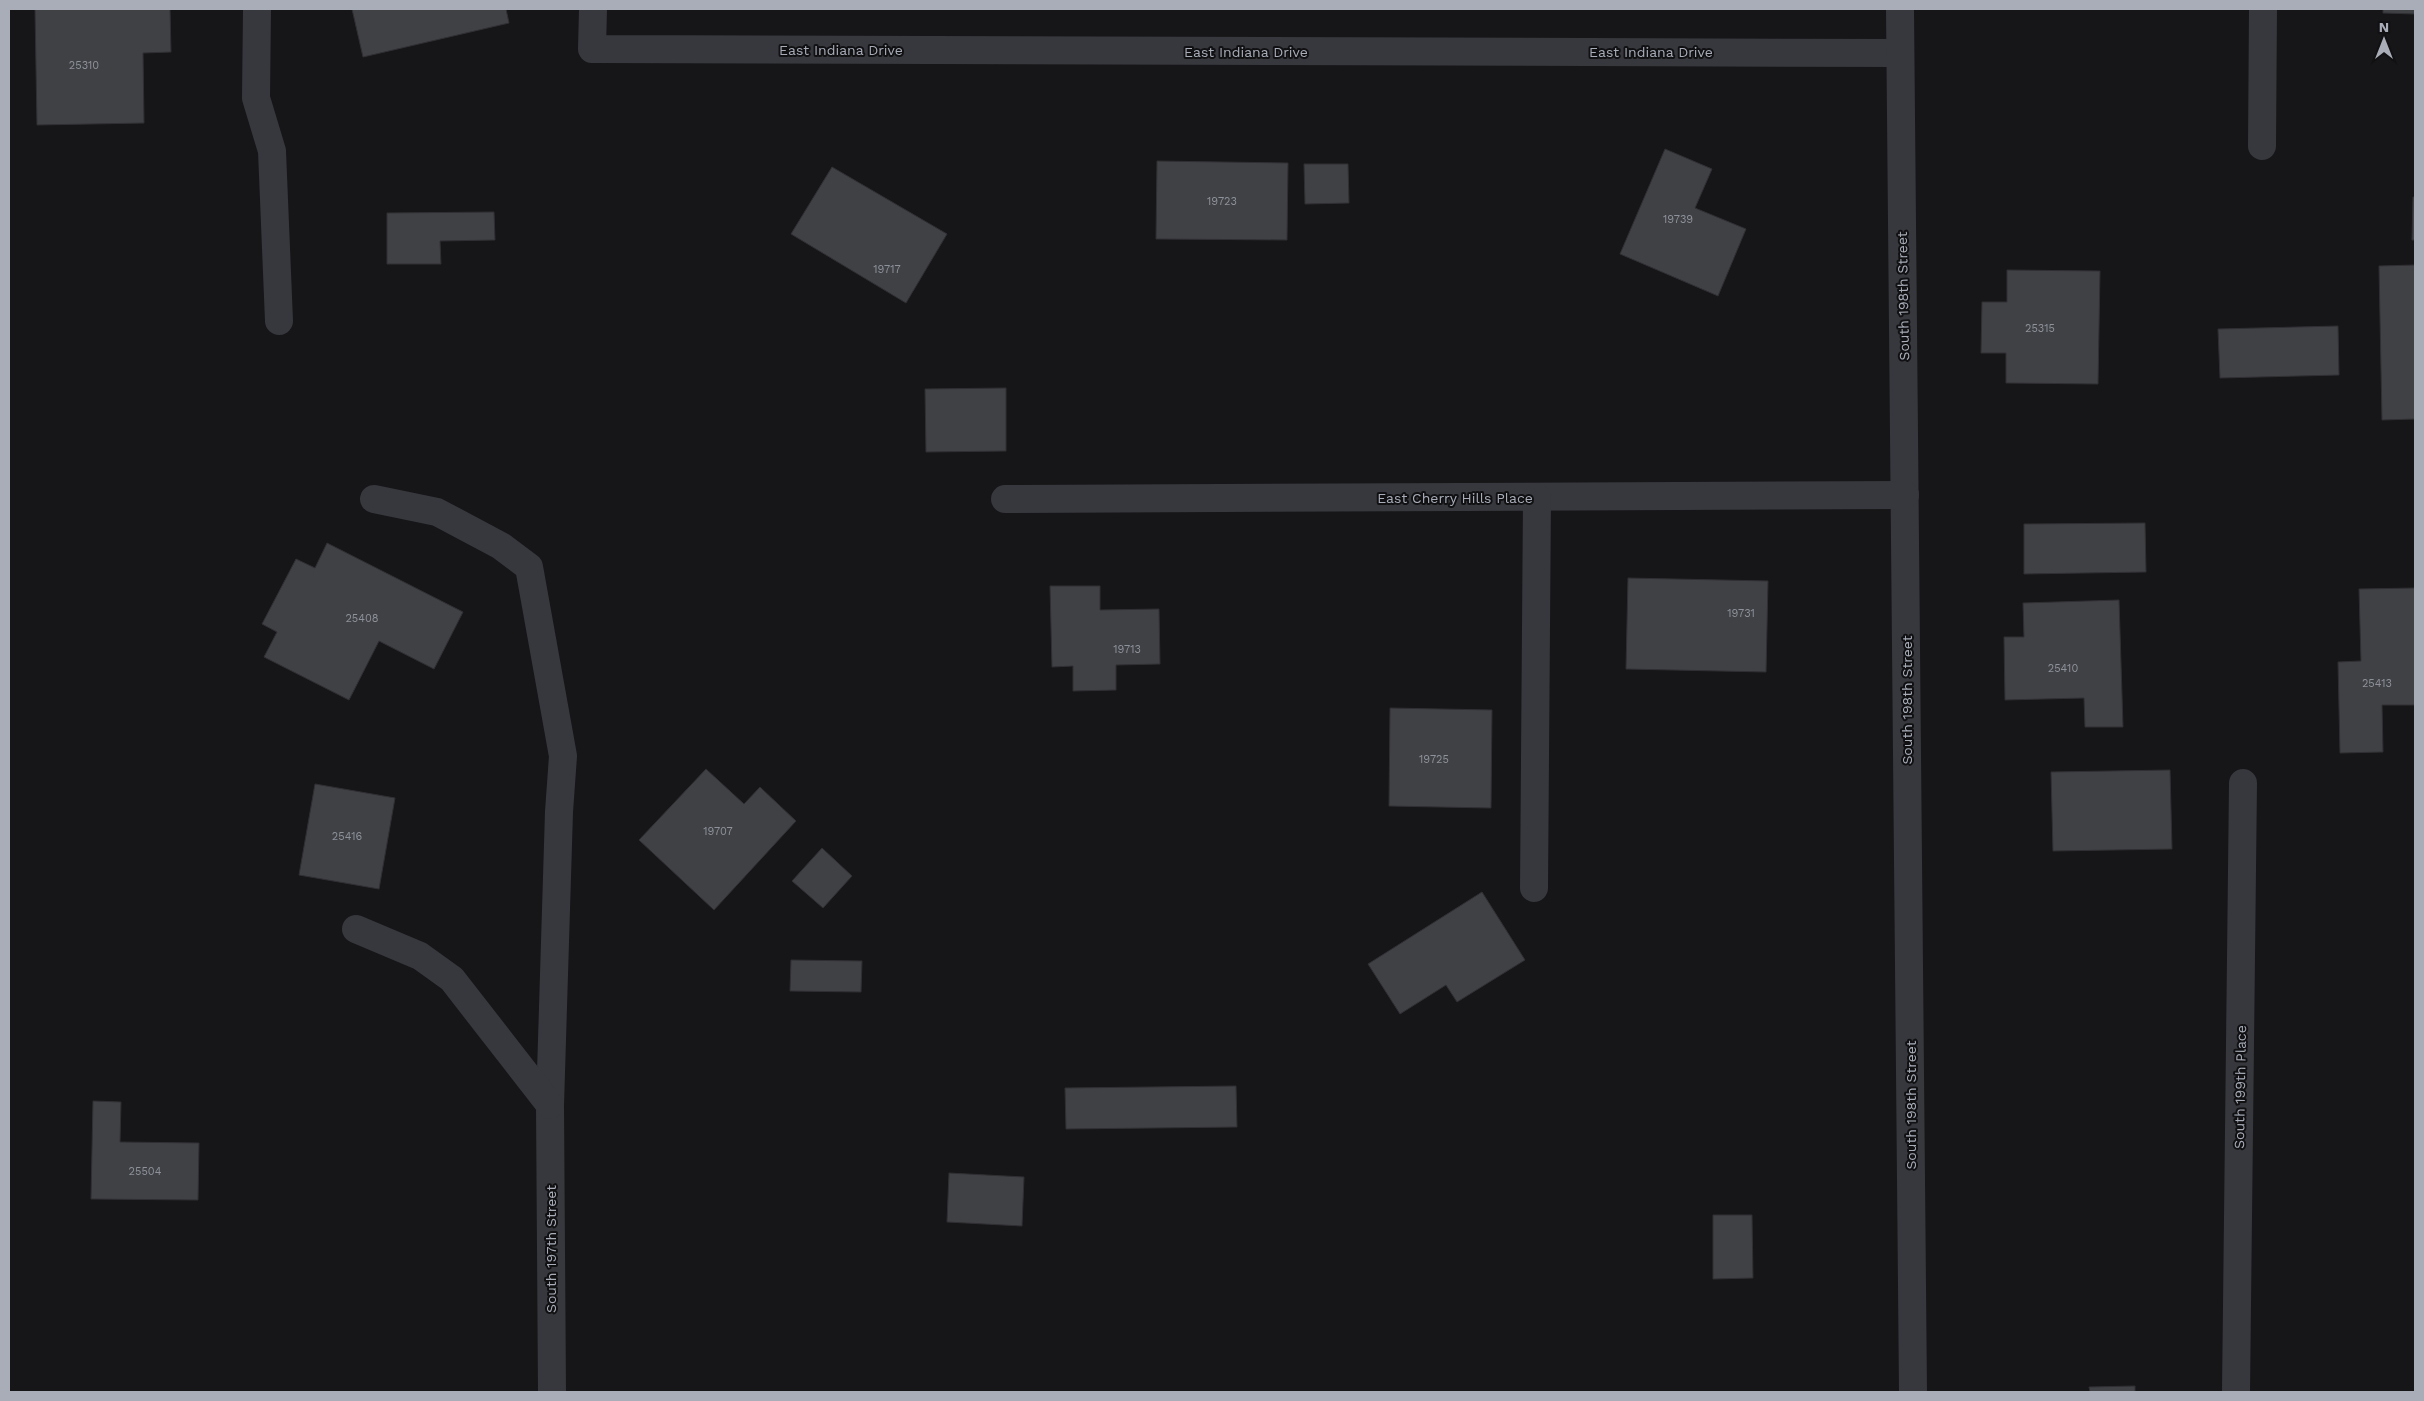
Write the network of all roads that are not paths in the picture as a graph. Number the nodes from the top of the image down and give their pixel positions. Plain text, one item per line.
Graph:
1 (257, 9) edge
2 (592, 9) edge
3 (1900, 9) edge
4 (2263, 9) edge
5 (1900, 53) junction
6 (2262, 146) dead end
7 (279, 321) dead end
8 (1905, 495) junction
9 (1536, 497) junction
10 (1005, 499) dead end
11 (374, 500) dead end
12 (2244, 783) dead end
13 (1534, 888) dead end
14 (356, 929) dead end
15 (550, 1105) junction
16 (552, 1392) edge
17 (1913, 1392) edge
18 (2236, 1392) edge

1 - 7 street
2 - 5 street, East Indiana Drive
3 - 5 street, South 198th Street
4 - 6 street
5 - 8 street, South 198th Street
8 - 9 street, East Cherry Hills Place
8 - 17 street, South 198th Street
9 - 10 street, East Cherry Hills Place
9 - 13 street
11 - 15 street, South 197th Street
12 - 18 street, South 199th Place
14 - 15 street
15 - 16 street, South 197th Street

